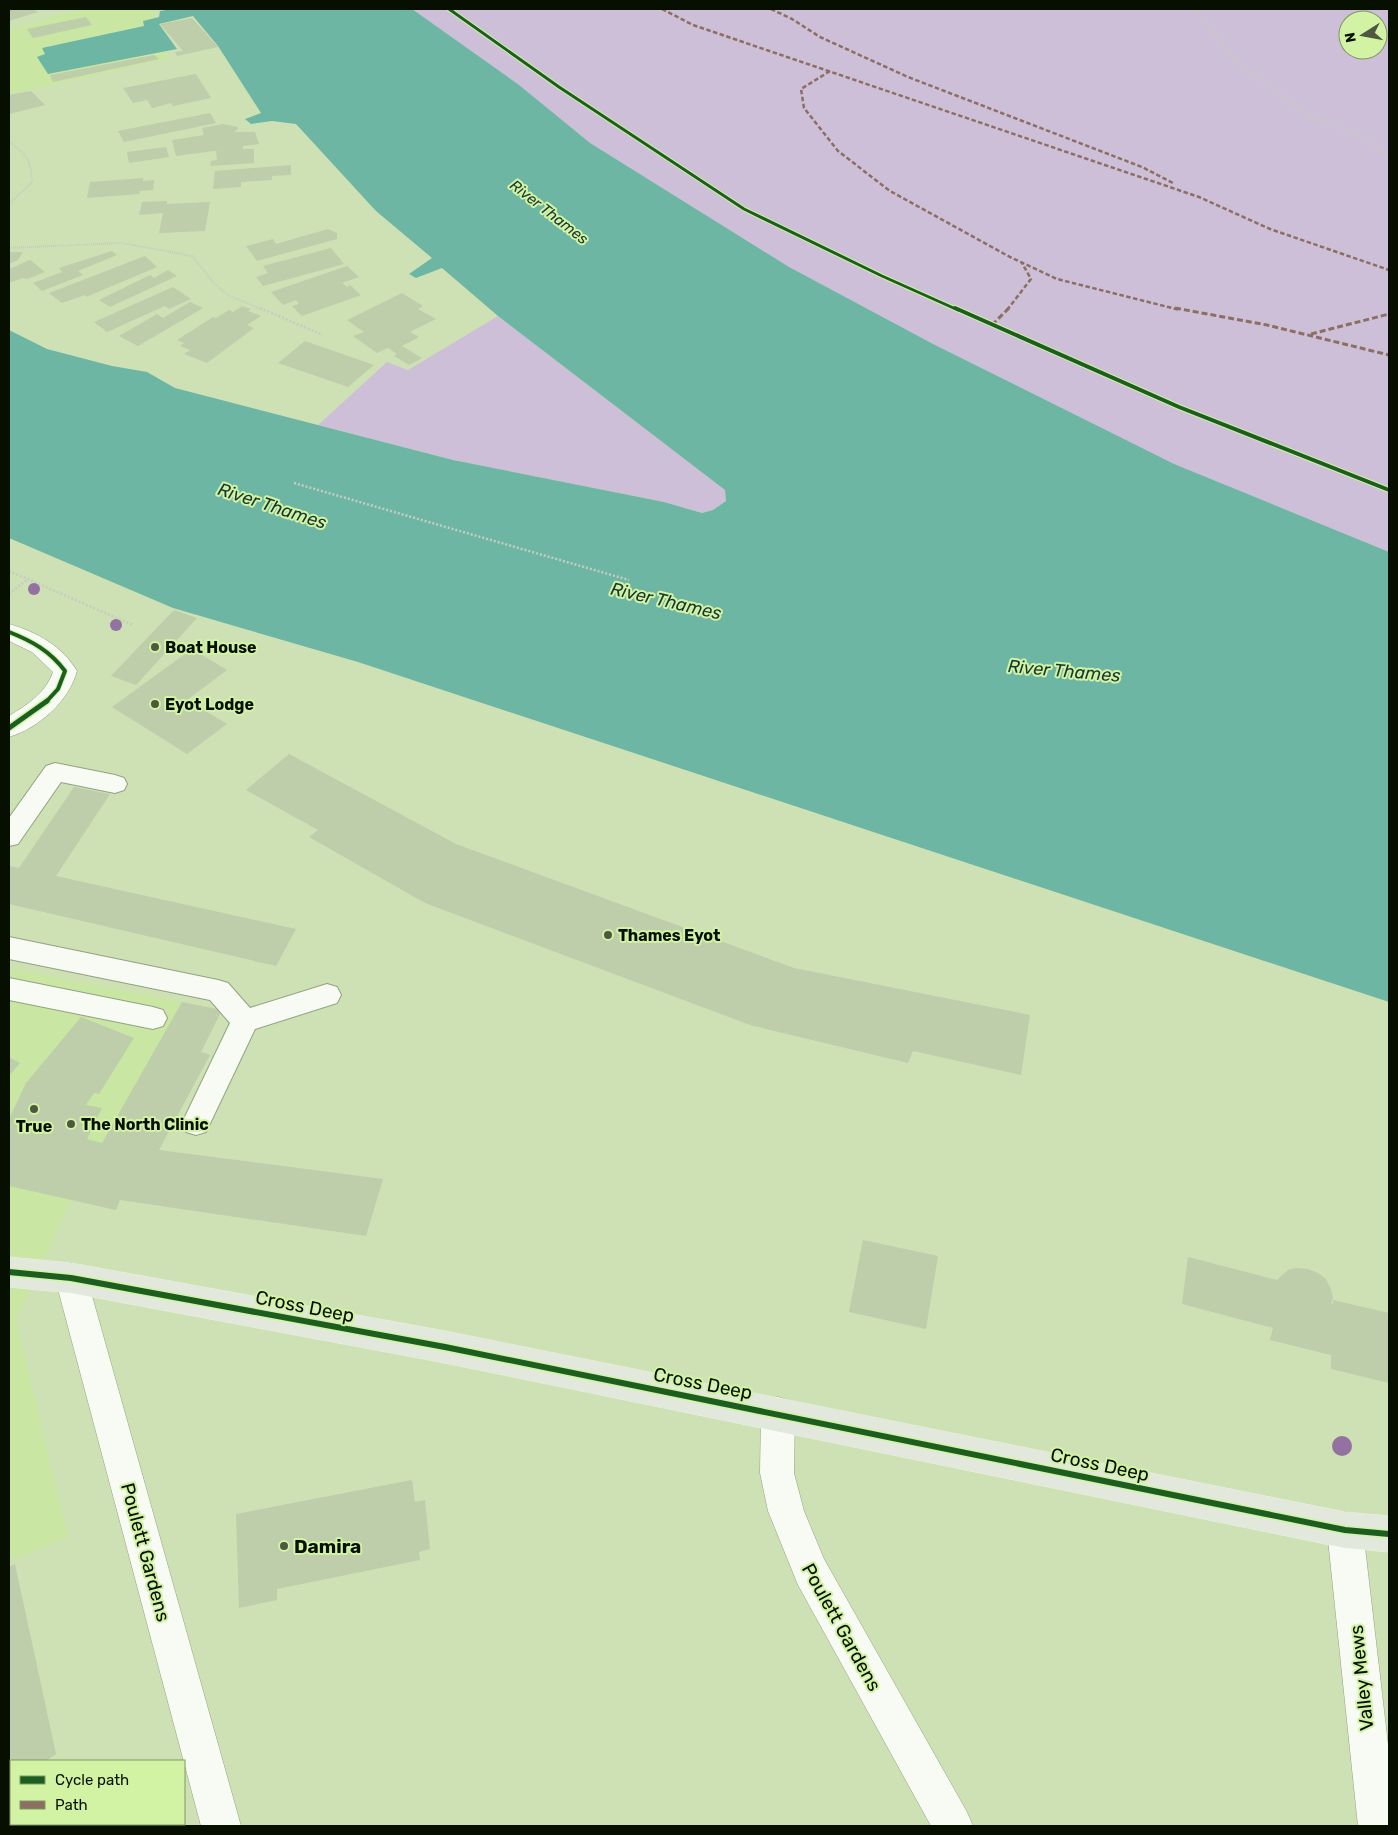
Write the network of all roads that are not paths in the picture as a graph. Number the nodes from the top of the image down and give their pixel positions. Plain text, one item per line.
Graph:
1 (9, 632) edge
2 (9, 728) edge
3 (115, 784) dead end
4 (9, 837) edge
5 (9, 948) edge
6 (9, 989) edge
7 (327, 995) dead end
8 (153, 1018) dead end
9 (245, 1021) junction
10 (196, 1123) dead end
11 (9, 1272) edge
12 (71, 1278) junction
13 (778, 1413) junction
14 (1344, 1530) junction
15 (1389, 1534) edge
16 (221, 1826) edge
17 (953, 1826) edge
18 (1378, 1826) edge

1 - 2 street
3 - 4 lane
5 - 9 lane
6 - 8 lane
7 - 9 lane
9 - 10 lane
11 - 12 main road, Cross Deep
12 - 13 main road, Cross Deep
12 - 16 street, Poulett Gardens
13 - 14 main road, Cross Deep
13 - 17 street, Poulett Gardens
14 - 15 main road, Cross Deep
14 - 18 street, Valley Mews

